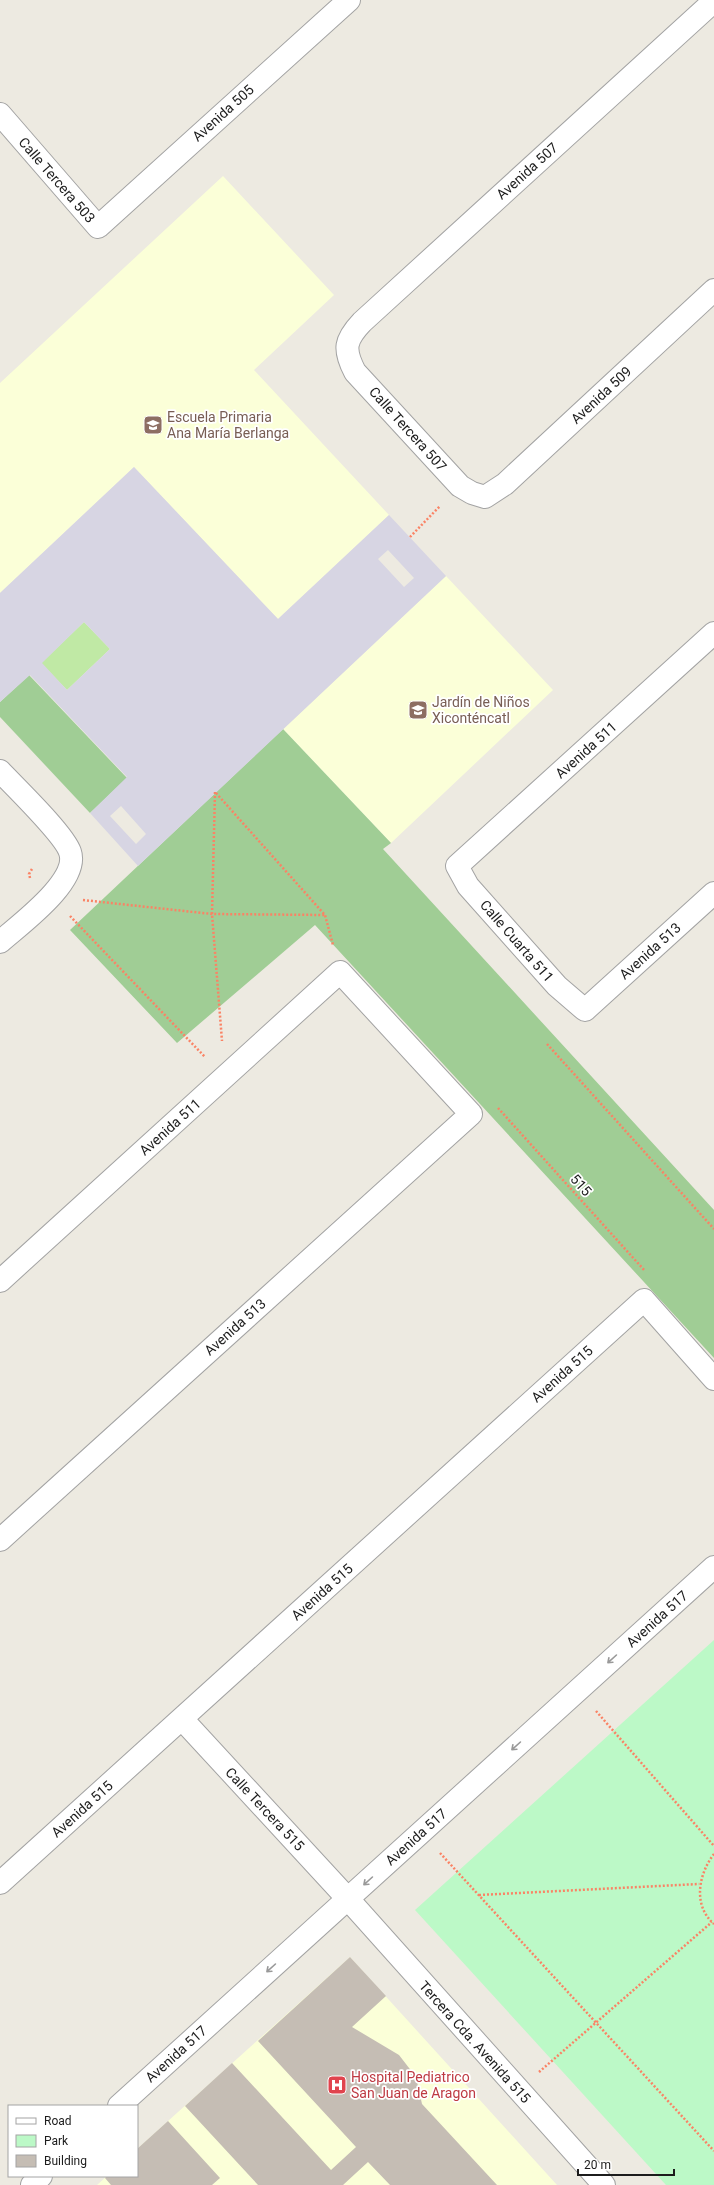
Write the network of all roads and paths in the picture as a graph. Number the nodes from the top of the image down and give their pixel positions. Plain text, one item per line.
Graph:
1 (349, 0) edge
2 (714, 1) edge
3 (0, 114) edge
4 (98, 227) joint
5 (714, 290) edge
6 (346, 346) joint
7 (460, 486) junction
8 (486, 497) joint
9 (410, 537) dead end
10 (714, 633) edge
11 (0, 771) edge
12 (457, 866) joint
13 (714, 893) edge
14 (50, 896) junction
15 (212, 914) junction
16 (0, 942) edge
17 (585, 1010) joint
18 (547, 1044) dead end
19 (224, 1077) junction
20 (494, 1103) dead end
21 (471, 1114) joint
22 (714, 1229) edge
23 (648, 1275) dead end
24 (0, 1281) edge
25 (714, 1379) edge
26 (4, 1529) edge
27 (714, 1567) edge
28 (578, 1690) junction
29 (182, 1719) junction
30 (421, 1832) junction
31 (714, 1846) edge
32 (714, 1854) edge
33 (0, 1883) edge
34 (700, 1884) junction
35 (479, 1896) junction
36 (348, 1899) junction
37 (713, 1923) edge
38 (597, 2022) junction
39 (518, 2091) junction
40 (120, 2105) edge
41 (714, 2151) edge
42 (41, 2177) edge
43 (32, 2185) edge
44 (604, 2185) edge

1 - 4 street, Avenida 505
2 - 6 street, Avenida 507
3 - 4 street, Calle Tercera 503
5 - 8 street, Avenida 509
6 - 7 street, Calle Tercera 507
7 - 8 street, Calle Tercera 507
7 - 9 path
10 - 12 street, Avenida 511
11 - 14 street
12 - 17 street, Calle Cuarta 511
13 - 17 street, Avenida 513
14 - 15 path
14 - 16 street
14 - 19 path
15 - 15 path
15 - 19 path
18 - 22 path
19 - 21 street, Avenida 511
19 - 24 street, Avenida 511
20 - 23 path, 515
21 - 26 street, Avenida 513
25 - 29 street, Avenida 515
27 -> 28 street, Avenida 517
28 -> 30 street, Avenida 517
28 - 31 path
29 - 33 street, Avenida 515
29 - 36 street, Calle Tercera 515
30 - 35 path
30 -> 36 street, Avenida 517
32 - 34 path
34 - 35 path
34 - 37 path
35 - 38 path
36 - 39 street, Tercera Cda. Avenida 515
36 -> 40 street, Avenida 517
37 - 38 path
38 - 39 path
38 - 41 path
39 - 44 street, Tercera Cda. Avenida 515
42 - 43 street

